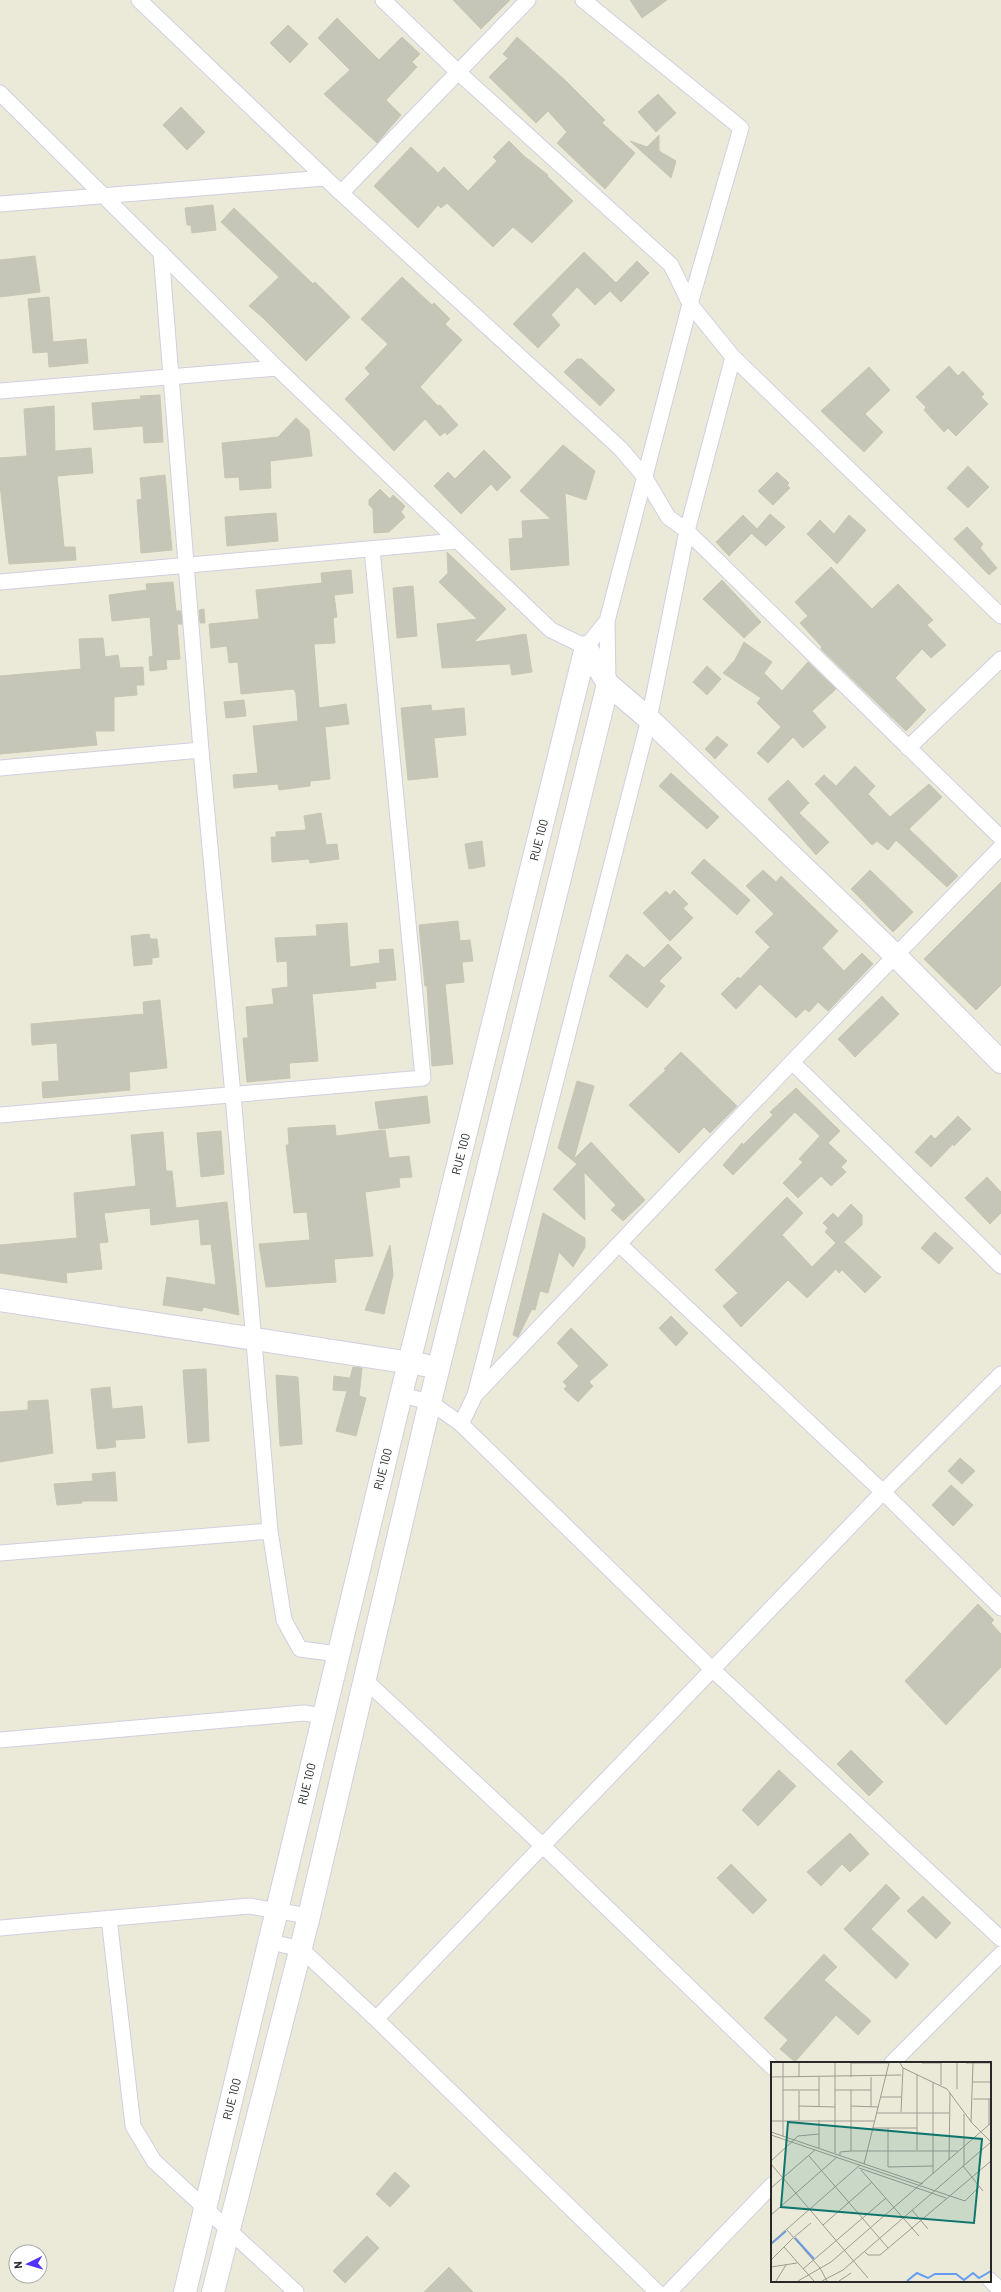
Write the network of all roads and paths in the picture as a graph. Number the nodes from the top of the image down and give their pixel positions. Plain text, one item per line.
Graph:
1 (139, 0) edge
2 (383, 0) edge
3 (528, 0) edge
4 (583, 0) edge
5 (458, 72) junction
6 (0, 93) edge
7 (325, 178) junction
8 (340, 193) junction
9 (104, 195) junction
10 (0, 204) edge
11 (161, 252) junction
12 (690, 304) junction
13 (733, 357) junction
14 (277, 368) junction
15 (172, 376) junction
16 (0, 391) edge
17 (644, 476) junction
18 (687, 532) junction
19 (457, 541) junction
20 (372, 549) junction
21 (186, 565) junction
22 (0, 582) edge
23 (1001, 616) edge
24 (607, 621) junction
25 (586, 647) junction
26 (1001, 659) edge
27 (608, 684) junction
28 (649, 719) junction
29 (908, 748) junction
30 (201, 750) junction
31 (0, 768) edge
32 (1001, 838) edge
33 (1001, 847) edge
34 (896, 956) junction
35 (792, 1062) junction
36 (1001, 1062) edge
37 (233, 1095) junction
38 (0, 1115) edge
39 (620, 1245) junction
40 (1001, 1266) edge
41 (0, 1300) edge
42 (254, 1338) junction
43 (409, 1362) junction
44 (439, 1367) junction
45 (1001, 1374) edge
46 (401, 1395) junction
47 (475, 1395) junction
48 (430, 1402) junction
49 (461, 1424) junction
50 (883, 1492) junction
51 (270, 1531) junction
52 (0, 1554) edge
53 (1001, 1608) edge
54 (338, 1654) junction
55 (712, 1669) junction
56 (365, 1680) junction
57 (323, 1716) junction
58 (0, 1740) edge
59 (542, 1845) junction
60 (278, 1910) junction
61 (309, 1916) junction
62 (109, 1918) junction
63 (0, 1928) edge
64 (1001, 1939) edge
65 (270, 1942) junction
66 (301, 1949) junction
67 (1001, 1954) edge
68 (376, 2019) junction
69 (893, 2062) edge
70 (771, 2066) edge
71 (771, 2186) edge
72 (206, 2208) junction
73 (229, 2230) junction
74 (991, 2281) edge
75 (1001, 2291) edge
76 (185, 2292) edge
77 (213, 2292) edge
78 (296, 2292) edge
79 (657, 2292) edge
80 (669, 2292) edge

1 - 7 street
2 - 5 street
3 - 5 street
4 - 12 street
5 - 8 street
5 - 12 street
6 - 9 street
7 - 8 street
7 - 9 street
8 - 17 street
9 - 10 street
9 - 11 street
11 - 14 street
11 - 15 street
12 - 13 street
12 - 17 street
13 - 18 street
13 - 23 street
14 - 15 street
14 - 19 street
15 - 16 street
15 - 21 street
17 - 18 street
17 - 24 street
18 - 28 street
18 - 29 street
19 - 20 street
19 - 25 street
20 - 21 street
20 - 37 street
21 - 22 street
21 - 30 street
24 - 25 street
24 - 27 street
25 - 27 street
25 - 43 street, RUE 100
26 - 29 street
27 - 28 street
27 - 44 street
28 - 34 street
28 - 47 street
29 - 32 street
30 - 31 street
30 - 37 street
33 - 34 street
34 - 35 street
34 - 36 street
35 - 39 street
35 - 40 street
37 - 38 street
37 - 42 street
39 - 47 street
39 - 50 street
41 - 42 street
42 - 43 street
42 - 51 street
43 - 44 street
43 - 46 street, RUE 100
44 - 48 street
45 - 50 street
46 - 48 street
46 - 54 street, RUE 100
47 - 49 street
48 - 49 street
48 - 56 street
49 - 55 street
50 - 53 street
50 - 55 street
51 - 52 street
51 - 54 street
54 - 57 street, RUE 100
55 - 59 street
55 - 64 street
56 - 59 street
56 - 61 street
57 - 58 street
57 - 60 street, RUE 100
59 - 68 street
59 - 70 street
60 - 61 street
60 - 62 street
60 - 65 street, RUE 100
61 - 66 street
62 - 63 street
62 - 72 street
65 - 66 street
65 - 72 street, RUE 100
66 - 68 street
66 - 73 street
67 - 69 street
68 - 79 street
71 - 80 street
72 - 73 street
72 - 76 street, RUE 100
73 - 77 street
73 - 78 street
74 - 75 street

